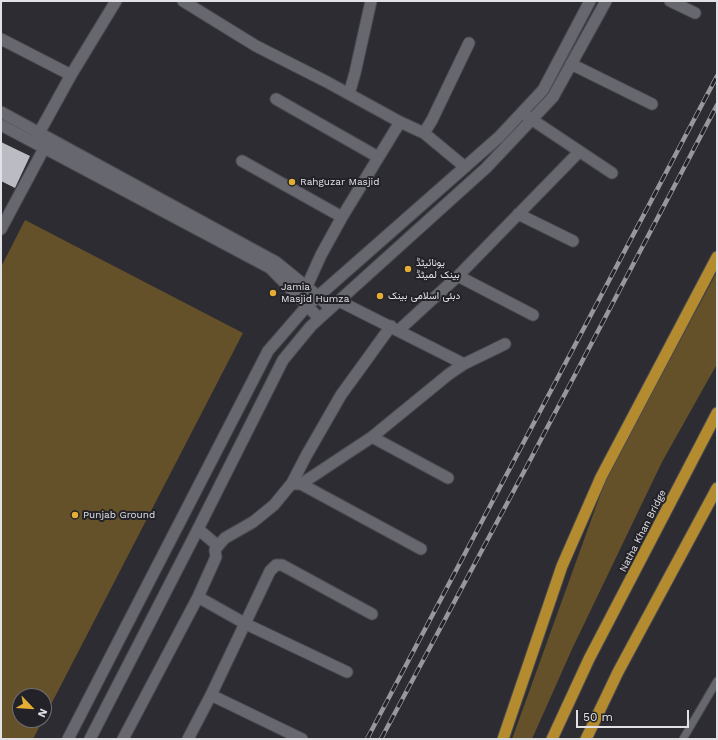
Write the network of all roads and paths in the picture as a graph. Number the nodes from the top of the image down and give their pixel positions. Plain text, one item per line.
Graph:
1 (116, 1) edge
2 (183, 1) edge
3 (371, 1) edge
4 (590, 1) edge
5 (606, 1) edge
6 (670, 1) edge
7 (695, 13) dead end
8 (1, 38) edge
9 (469, 43) dead end
10 (571, 64) junction
11 (71, 75) junction
12 (348, 94) junction
13 (276, 99) dead end
14 (652, 104) dead end
15 (1, 112) edge
16 (522, 113) junction
17 (532, 120) junction
18 (400, 122) junction
19 (1, 125) edge
20 (39, 133) junction
21 (424, 133) junction
22 (46, 143) junction
23 (579, 152) junction
24 (378, 157) junction
25 (242, 162) dead end
26 (465, 167) junction
27 (612, 174) dead end
28 (518, 214) junction
29 (342, 217) junction
30 (1, 229) edge
31 (573, 241) dead end
32 (717, 256) edge
33 (458, 276) junction
34 (306, 286) junction
35 (318, 296) junction
36 (339, 301) junction
37 (307, 306) junction
38 (330, 308) junction
39 (533, 316) dead end
40 (319, 318) junction
41 (395, 328) junction
42 (505, 344) dead end
43 (464, 364) junction
44 (717, 413) edge
45 (372, 437) junction
46 (448, 478) dead end
47 (297, 484) junction
48 (717, 488) edge
49 (198, 529) junction
50 (218, 546) junction
51 (421, 549) dead end
52 (198, 597) junction
53 (372, 614) dead end
54 (246, 624) junction
55 (347, 672) dead end
56 (717, 681) edge
57 (211, 695) junction
58 (68, 739) edge
59 (90, 739) edge
60 (123, 739) edge
61 (188, 739) edge
62 (302, 739) edge
63 (503, 739) edge
64 (552, 739) edge
65 (586, 739) edge
66 (683, 739) edge

1 - 11 street
2 - 12 street
3 - 12 street
4 - 16 street
5 - 10 street
6 - 7 street
8 - 11 street
9 - 21 street
10 - 14 street
10 - 17 street
11 - 20 street
12 - 18 street
13 - 24 street
15 - 20 street
16 - 17 street
16 - 26 street
17 - 23 street
17 - 36 street
18 - 21 street
18 - 24 street
19 - 22 street
20 - 22 street
21 - 26 street
22 - 30 street
22 - 34 street
22 - 37 street
23 - 27 street
23 - 28 street
24 - 29 street
25 - 29 street
26 - 35 street
28 - 31 street
28 - 33 street
29 - 34 street
32 - 63 highway
33 - 39 street
33 - 41 street
34 - 35 street
35 - 37 street
35 - 38 street
36 - 38 street
36 - 41 street
37 - 40 street
37 - 58 street
38 - 40 street
40 - 49 street
41 - 43 street
41 - 47 street
42 - 43 street
43 - 45 street
44 - 64 highway, Natha Khan Bridge
45 - 46 street
45 - 47 street
47 - 50 street
47 - 51 street
48 - 65 highway
49 - 50 street
49 - 59 street
50 - 52 street
52 - 54 street
52 - 60 street
53 - 54 street
54 - 55 street
54 - 57 street
56 - 66 lane
57 - 61 street
57 - 62 street

